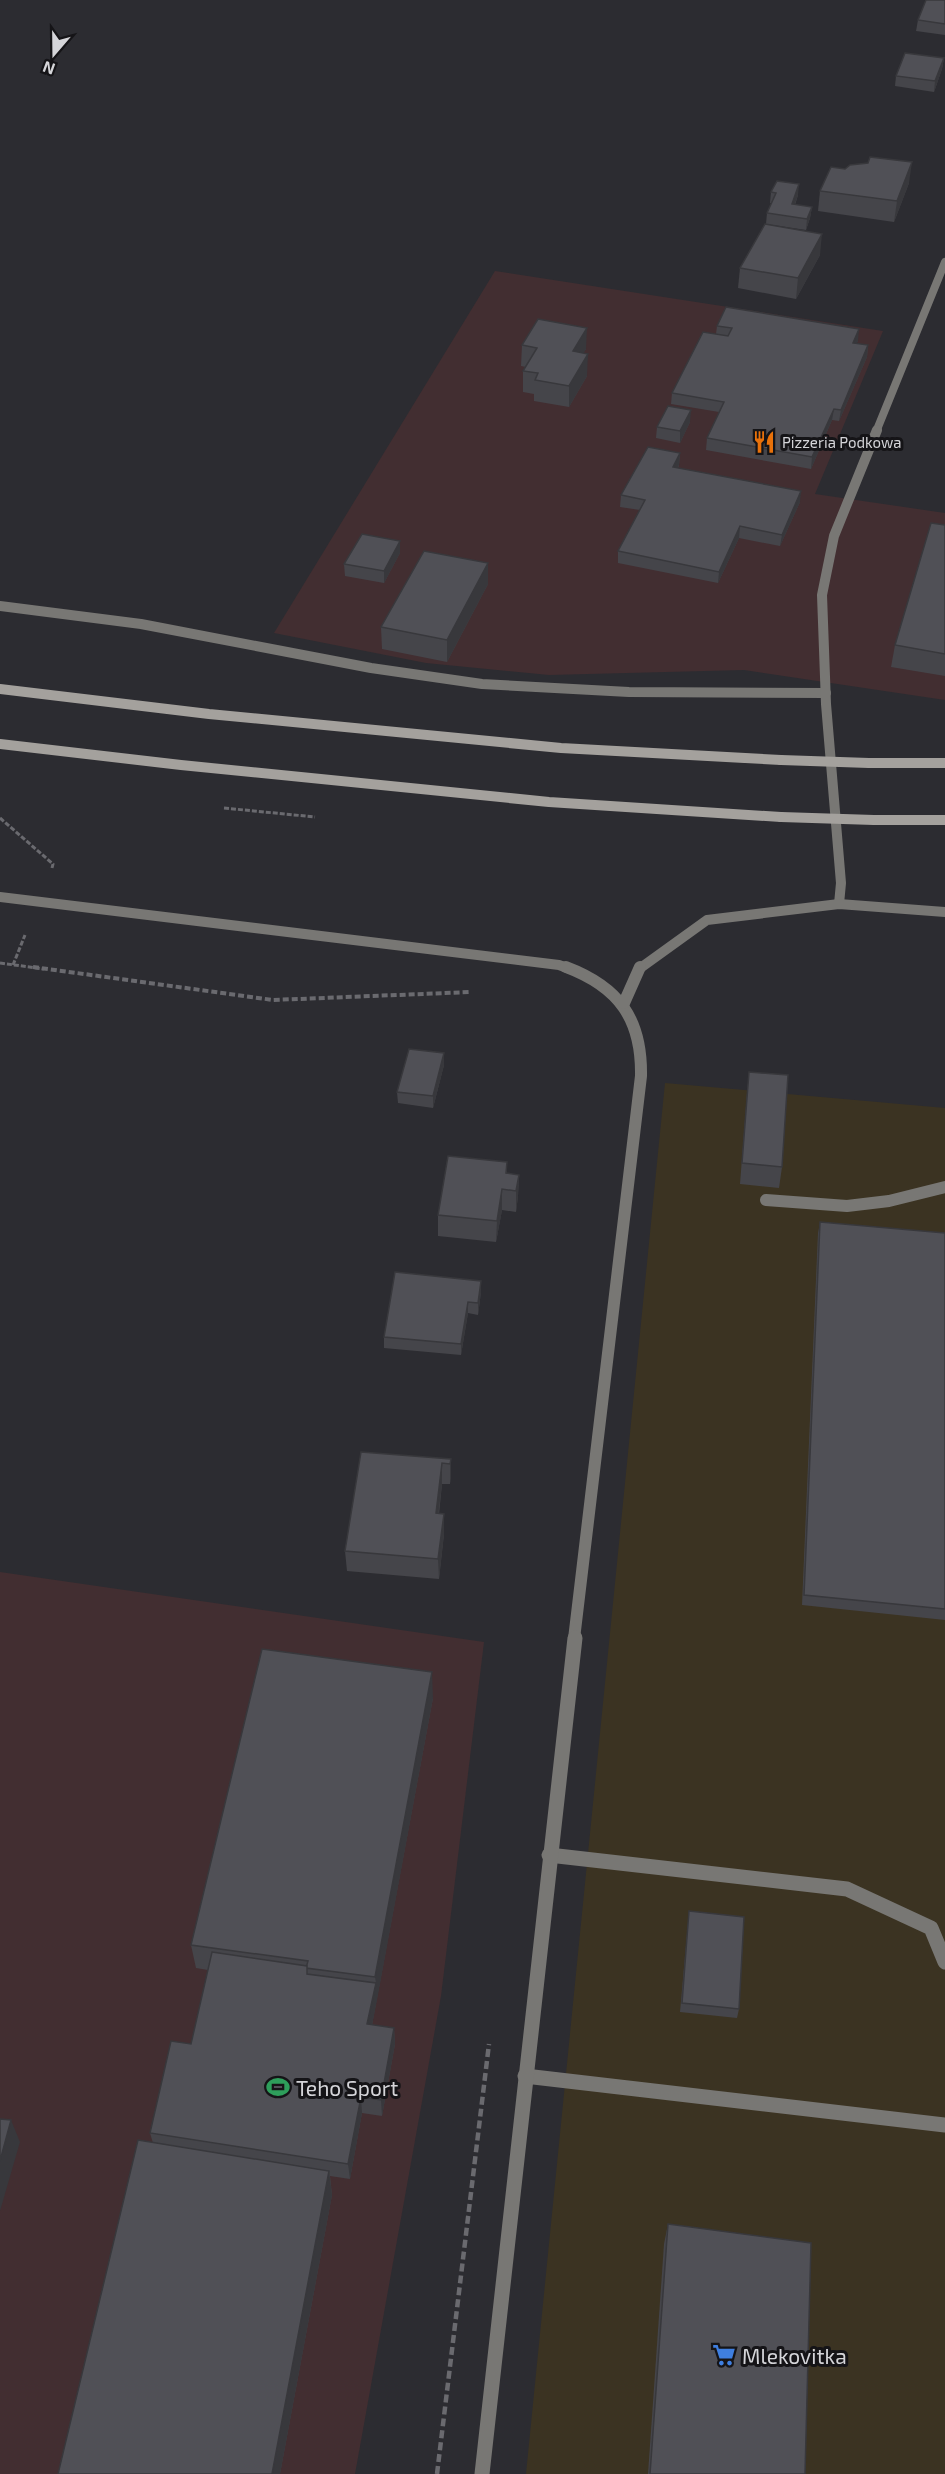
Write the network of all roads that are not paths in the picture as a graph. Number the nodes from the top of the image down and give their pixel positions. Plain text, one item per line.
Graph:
1 (945, 261) edge
2 (0, 606) edge
3 (0, 690) edge
4 (826, 693) junction
5 (0, 744) edge
6 (945, 763) edge
7 (945, 820) edge
8 (0, 897) edge
9 (839, 904) junction
10 (945, 912) edge
11 (624, 1003) junction
12 (945, 1187) edge
13 (766, 1200) dead end
14 (549, 1855) junction
15 (945, 1962) edge
16 (525, 2076) junction
17 (945, 2125) edge
18 (482, 2474) edge

1 - 4 street
2 - 4 street
3 - 6 main road, bridge
4 - 9 street
5 - 7 main road, bridge
8 - 11 street
9 - 10 street
9 - 11 street
11 - 14 street
12 - 13 street
14 - 15 street
14 - 16 street
16 - 17 street
16 - 18 street

